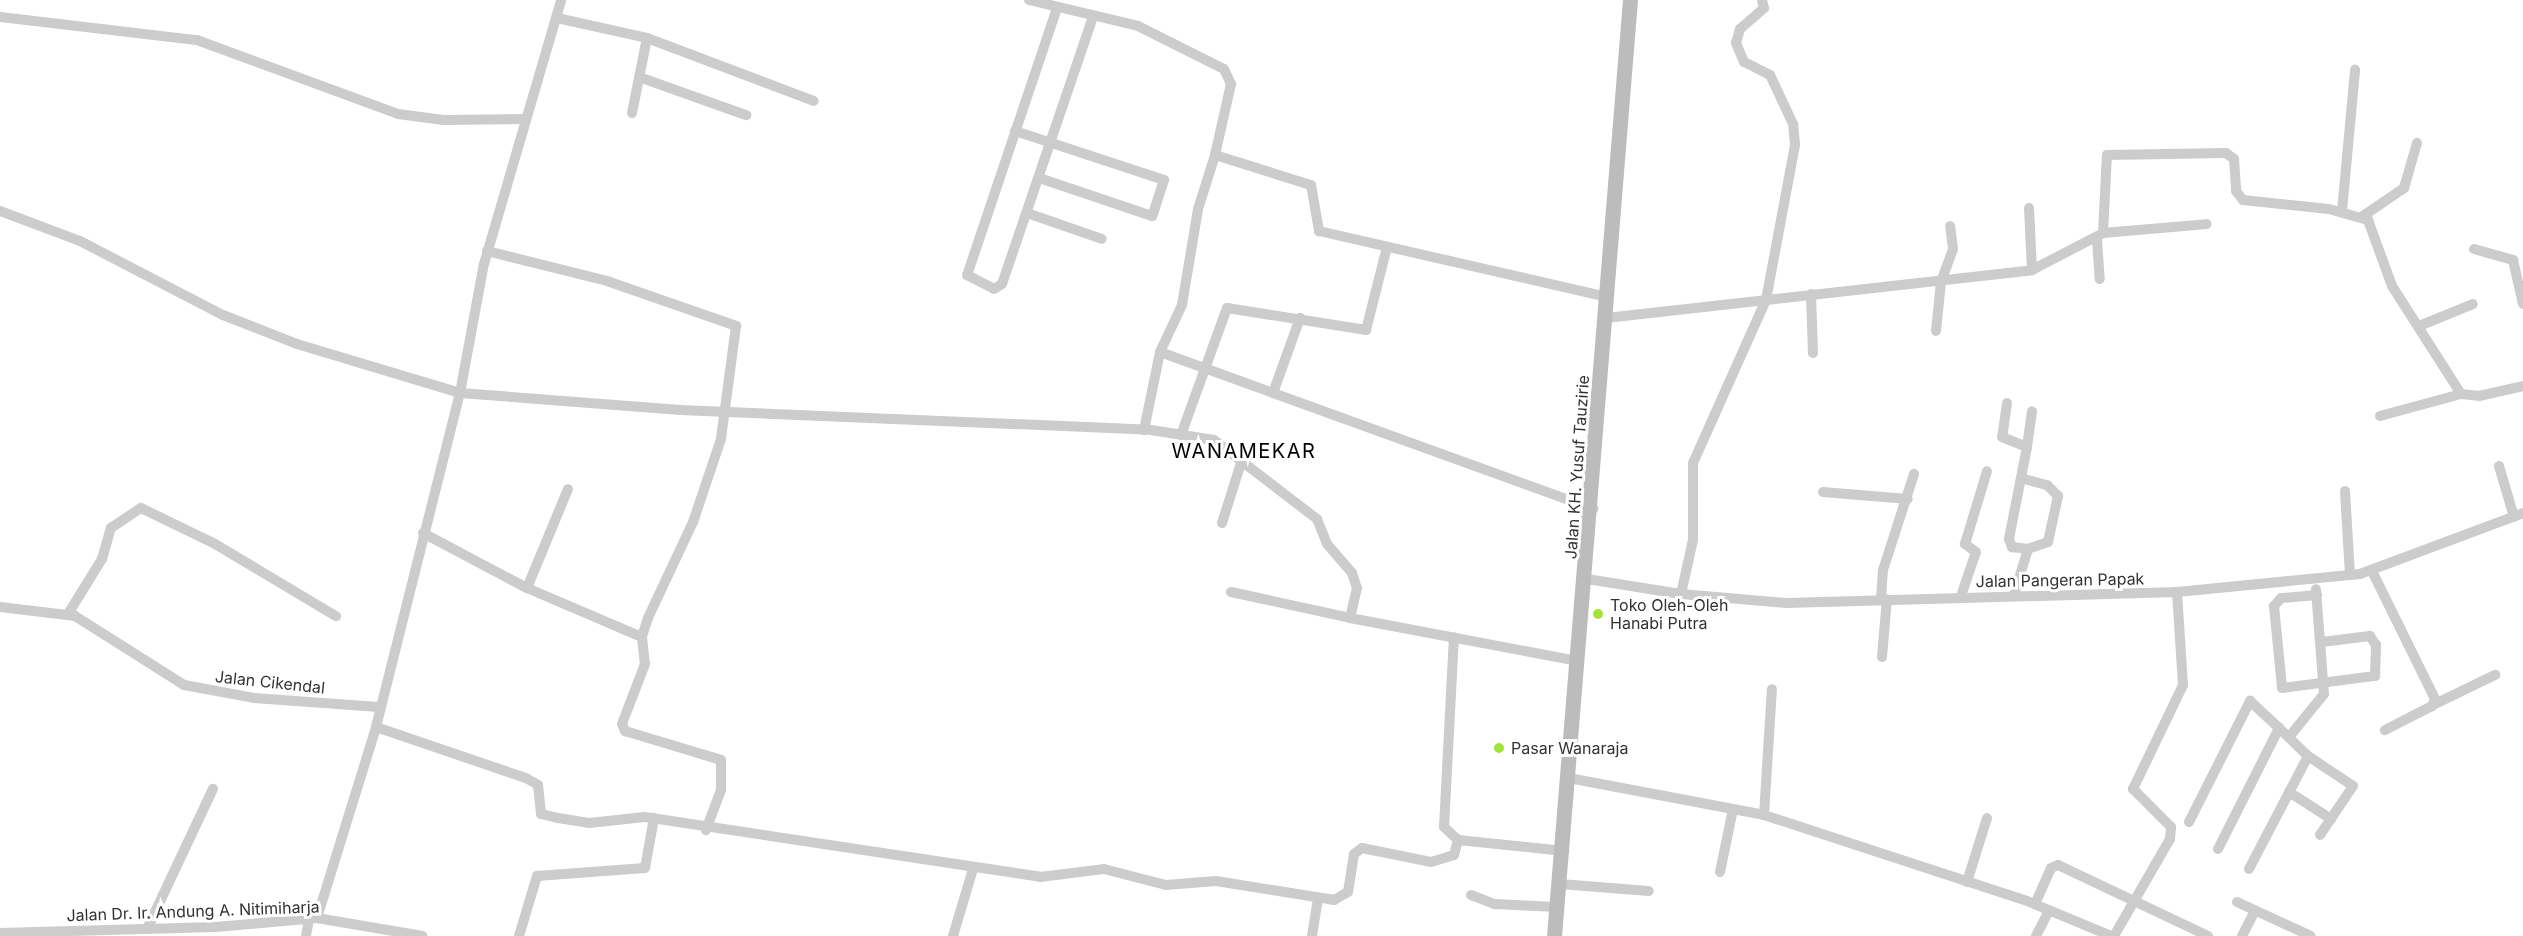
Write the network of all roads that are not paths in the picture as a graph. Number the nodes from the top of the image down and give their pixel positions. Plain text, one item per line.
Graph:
1 (561, 0) edge
2 (1029, 0) edge
3 (1630, 0) edge
4 (1762, 0) edge
5 (1057, 8) junction
6 (0, 17) edge
7 (1094, 17) junction
8 (557, 18) junction
9 (647, 38) junction
10 (2355, 70) dead end
11 (639, 77) junction
12 (814, 101) dead end
13 (632, 114) dead end
14 (747, 115) dead end
15 (524, 119) junction
16 (1015, 131) junction
17 (1051, 142) junction
18 (2417, 143) dead end
19 (1215, 155) junction
20 (1039, 178) junction
21 (2029, 208) dead end
22 (0, 211) edge
23 (2342, 211) junction
24 (1027, 213) junction
25 (2363, 216) junction
26 (2207, 224) dead end
27 (1950, 226) dead end
28 (2100, 237) junction
29 (1102, 238) dead end
30 (1387, 247) junction
31 (2474, 249) dead end
32 (487, 251) junction
33 (2032, 270) junction
34 (2100, 279) dead end
35 (1941, 282) junction
36 (2520, 285) edge
37 (1811, 294) junction
38 (1607, 297) junction
39 (1766, 300) junction
40 (2473, 304) dead end
41 (2523, 304) edge
42 (1300, 318) junction
43 (1606, 318) junction
44 (2419, 326) junction
45 (1936, 331) dead end
46 (1160, 352) junction
47 (1814, 353) dead end
48 (1203, 367) junction
49 (2523, 386) edge
50 (460, 393) junction
51 (1273, 393) junction
52 (2461, 394) junction
53 (2007, 403) dead end
54 (723, 411) junction
55 (2032, 411) dead end
56 (2380, 416) dead end
57 (1144, 430) junction
58 (1181, 435) junction
59 (2027, 447) junction
60 (1242, 460) junction
61 (2499, 466) dead end
62 (1987, 471) dead end
63 (1914, 474) dead end
64 (2024, 479) junction
65 (568, 489) dead end
66 (2345, 491) dead end
67 (1823, 492) dead end
68 (1908, 499) junction
69 (1593, 509) junction
70 (2518, 515) edge
71 (1222, 523) dead end
72 (423, 532) junction
73 (2028, 549) junction
74 (2372, 571) junction
75 (2350, 575) junction
76 (1587, 579) junction
77 (2316, 580) junction
78 (527, 588) junction
79 (1231, 592) dead end
80 (2177, 592) junction
81 (1681, 594) junction
82 (2317, 595) junction
83 (1961, 596) junction
84 (2014, 596) junction
85 (1884, 598) junction
86 (0, 607) edge
87 (68, 614) junction
88 (336, 616) dead end
89 (1350, 618) junction
90 (642, 637) junction
91 (1454, 637) junction
92 (2321, 642) junction
93 (1882, 657) dead end
94 (1577, 661) junction
95 (2495, 675) dead end
96 (2323, 684) junction
97 (1772, 689) dead end
98 (2435, 704) junction
99 (379, 707) junction
100 (376, 727) junction
101 (2279, 728) junction
102 (2385, 730) dead end
103 (2289, 737) junction
104 (2308, 756) junction
105 (1569, 778) junction
106 (213, 789) dead end
107 (2289, 792) junction
108 (1733, 809) junction
109 (1764, 815) junction
110 (654, 818) junction
111 (1986, 818) dead end
112 (2331, 819) junction
113 (2189, 822) dead end
114 (706, 830) junction
115 (2320, 835) dead end
116 (1458, 840) junction
117 (2218, 849) dead end
118 (1564, 851) junction
119 (974, 869) junction
120 (2249, 869) dead end
121 (1720, 872) dead end
122 (1967, 882) junction
123 (1560, 884) junction
124 (1648, 891) dead end
125 (1471, 895) dead end
126 (1318, 898) junction
127 (2133, 900) junction
128 (2237, 902) dead end
129 (2035, 904) junction
130 (1557, 907) junction
131 (2049, 910) junction
132 (2255, 910) junction
133 (313, 918) junction
134 (147, 929) junction
135 (0, 933) edge
136 (2293, 933) edge
137 (306, 936) edge
138 (422, 936) edge
139 (519, 936) edge
140 (952, 936) edge
141 (1312, 936) edge
142 (1554, 936) edge
143 (2037, 936) edge
144 (2112, 936) edge
145 (2208, 936) edge
146 (2242, 936) edge
147 (2311, 936) edge

1 - 8 street
2 - 5 street
3 - 38 main road, Jalan KH. Yusuf Tauzirie
4 - 39 street
5 - 7 street
5 - 16 street
6 - 15 street
7 - 17 street
7 - 19 street
8 - 9 street
8 - 15 street
9 - 11 street
9 - 12 street
10 - 23 street
11 - 13 street
11 - 14 street
15 - 32 street
16 - 17 street
16 - 24 street
17 - 20 street
17 - 20 street
18 - 25 street
19 - 30 street
19 - 46 street
20 - 24 street
21 - 33 street
22 - 50 street
23 - 25 street
23 - 28 street
24 - 29 street
25 - 44 street
26 - 28 street
27 - 35 street
28 - 33 street
28 - 34 street
30 - 38 street
30 - 42 street
31 - 36 street
32 - 50 street
32 - 54 street
33 - 35 street
35 - 37 street
35 - 45 street
36 - 41 street
37 - 39 street
37 - 47 street
38 - 43 main road, Jalan KH. Yusuf Tauzirie
39 - 43 street
39 - 81 street
40 - 44 street
42 - 48 street
42 - 51 street
43 - 69 main road, Jalan KH. Yusuf Tauzirie
44 - 52 street
46 - 48 street
46 - 57 street
48 - 51 street
48 - 58 street
49 - 52 street
50 - 54 street
50 - 72 street
51 - 69 street
52 - 56 street
53 - 59 street
54 - 57 street
54 - 90 street
55 - 59 street
57 - 58 street
58 - 60 street
59 - 64 street
60 - 71 street
60 - 89 street
61 - 70 street
62 - 83 street
63 - 68 street
64 - 73 street
64 - 73 street
65 - 78 street
66 - 75 street
67 - 68 street
68 - 85 street
69 - 76 main road, Jalan KH. Yusuf Tauzirie
70 - 74 street, Jalan Pangeran Papak
72 - 78 street
72 - 99 street
73 - 84 street
74 - 75 street, Jalan Pangeran Papak
74 - 98 street
75 - 77 street, Jalan Pangeran Papak
76 - 81 street, Jalan Pangeran Papak
76 - 94 main road, Jalan KH. Yusuf Tauzirie
77 - 80 street, Jalan Pangeran Papak
77 - 82 street
78 - 90 street
79 - 89 street
80 - 84 street, Jalan Pangeran Papak
80 - 127 street
81 - 85 street, Jalan Pangeran Papak
82 - 92 street
82 - 96 street
83 - 84 street, Jalan Pangeran Papak
83 - 85 street, Jalan Pangeran Papak
85 - 93 street
86 - 87 street, Jalan Cikendal
87 - 88 street
87 - 99 street, Jalan Cikendal
89 - 91 street
90 - 114 street
91 - 94 street
91 - 116 street
92 - 96 street
92 - 96 street
94 - 105 main road, Jalan KH. Yusuf Tauzirie
95 - 98 street
96 - 103 street
97 - 109 street
98 - 102 street
99 - 100 street
100 - 110 street
100 - 133 street
101 - 103 street
101 - 113 street
101 - 117 street
103 - 104 street
104 - 107 street
104 - 112 street
105 - 108 street
105 - 118 main road, Jalan KH. Yusuf Tauzirie
106 - 134 street
107 - 112 street
107 - 120 street
108 - 109 street
108 - 121 street
109 - 122 street
110 - 114 street
110 - 139 street
111 - 122 street
112 - 115 street
114 - 119 street
116 - 118 street
116 - 126 street
118 - 123 main road, Jalan KH. Yusuf Tauzirie
119 - 126 street
119 - 140 street
122 - 129 street
123 - 124 street
123 - 130 main road, Jalan KH. Yusuf Tauzirie
125 - 130 street
126 - 141 street
127 - 129 street
127 - 144 street
127 - 145 street
128 - 132 street
129 - 131 street
130 - 142 main road, Jalan KH. Yusuf Tauzirie
131 - 143 street
131 - 144 street
132 - 136 street
132 - 146 street
133 - 134 street, Jalan Dr. Ir. Andung A. Nitimiharja
133 - 137 street
133 - 138 street, Jalan Dr. Ir. Andung A. Nitimiharja
134 - 135 street, Jalan Dr. Ir. Andung A. Nitimiharja
136 - 147 street

